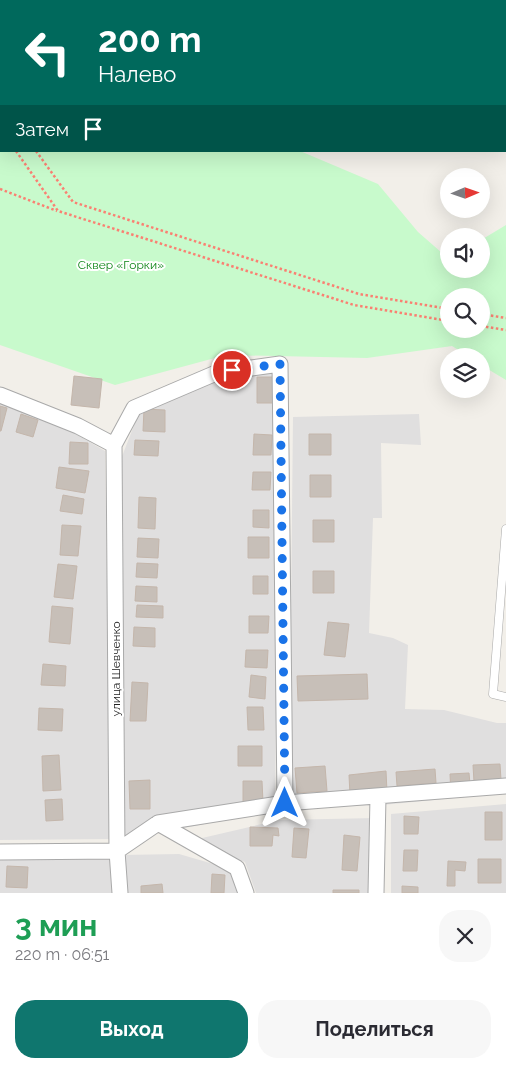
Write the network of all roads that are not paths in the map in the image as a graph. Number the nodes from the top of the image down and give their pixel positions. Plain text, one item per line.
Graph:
1 (0, 395) edge
2 (114, 445) junction
3 (506, 529) edge
4 (506, 697) edge
5 (506, 786) edge
6 (378, 797) junction
7 (285, 803) junction
8 (158, 823) junction
9 (117, 851) junction
10 (0, 852) edge
11 (120, 893) edge
12 (246, 893) edge
13 (376, 893) edge

1 - 2 street
2 - 7 street
2 - 9 street, улица Шевченко
3 - 4 lane
5 - 6 street
6 - 7 street
6 - 13 street
7 - 8 street
8 - 9 street
8 - 12 street
9 - 10 street
9 - 11 street, улица Шевченко

